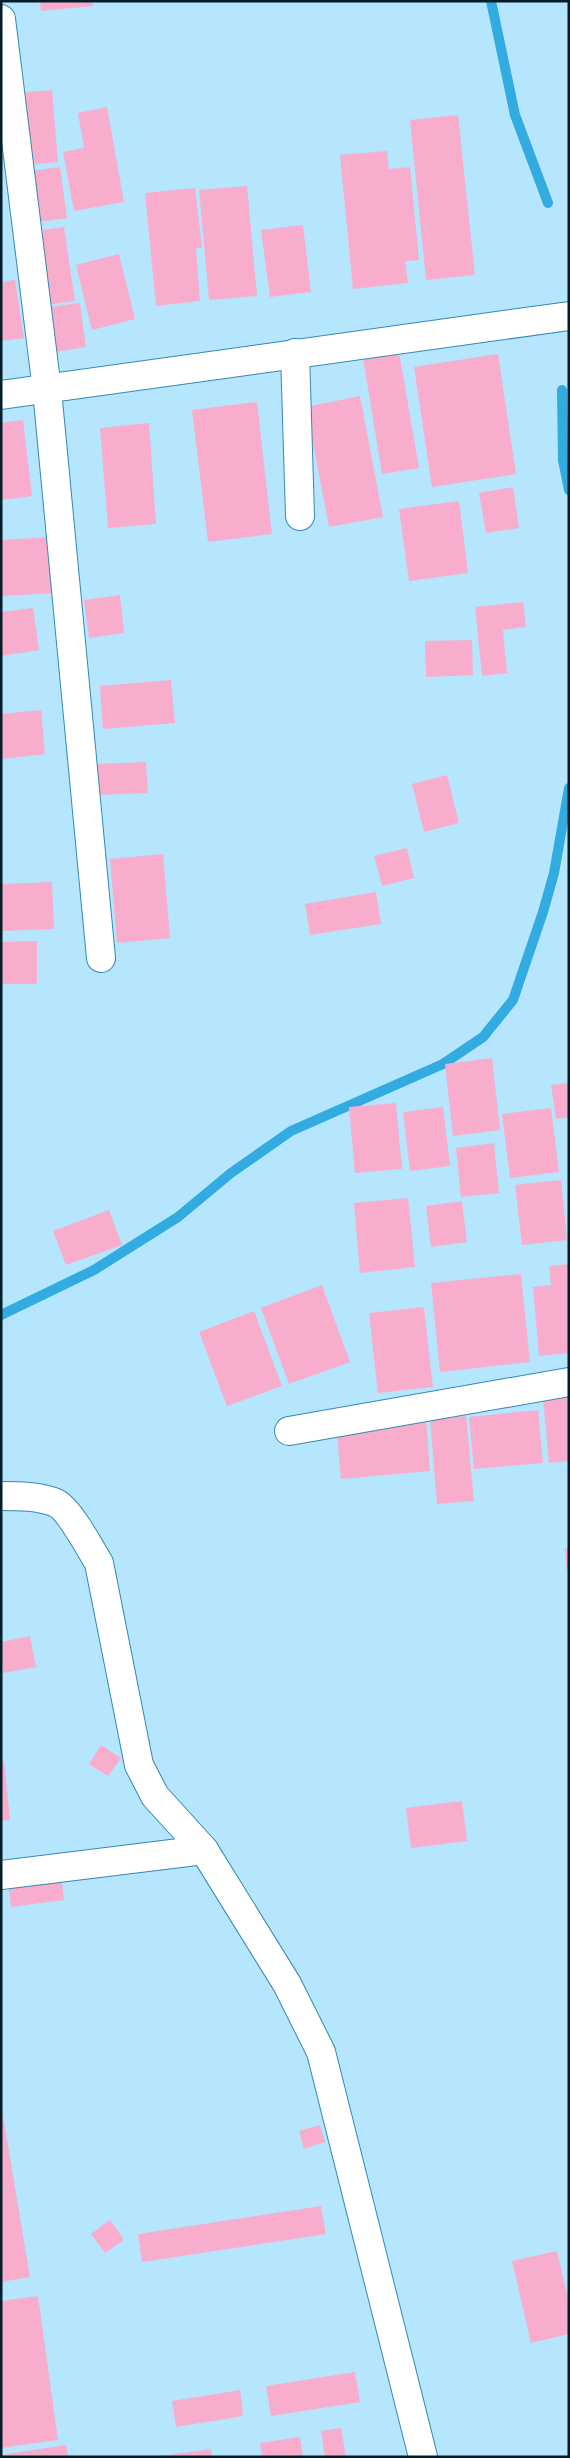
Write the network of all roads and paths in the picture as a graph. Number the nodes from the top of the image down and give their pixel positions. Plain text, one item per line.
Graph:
1 (1, 19) edge
2 (569, 316) edge
3 (295, 353) junction
4 (47, 390) junction
5 (1, 395) edge
6 (300, 516) dead end
7 (101, 958) dead end
8 (569, 1382) edge
9 (289, 1431) dead end
10 (1, 1496) edge
11 (204, 1850) junction
12 (1, 1875) edge
13 (423, 2457) edge

1 - 4 street
2 - 3 street
3 - 4 street
3 - 6 street
4 - 5 street
4 - 7 street
8 - 9 street
10 - 11 street
11 - 12 street
11 - 13 street

